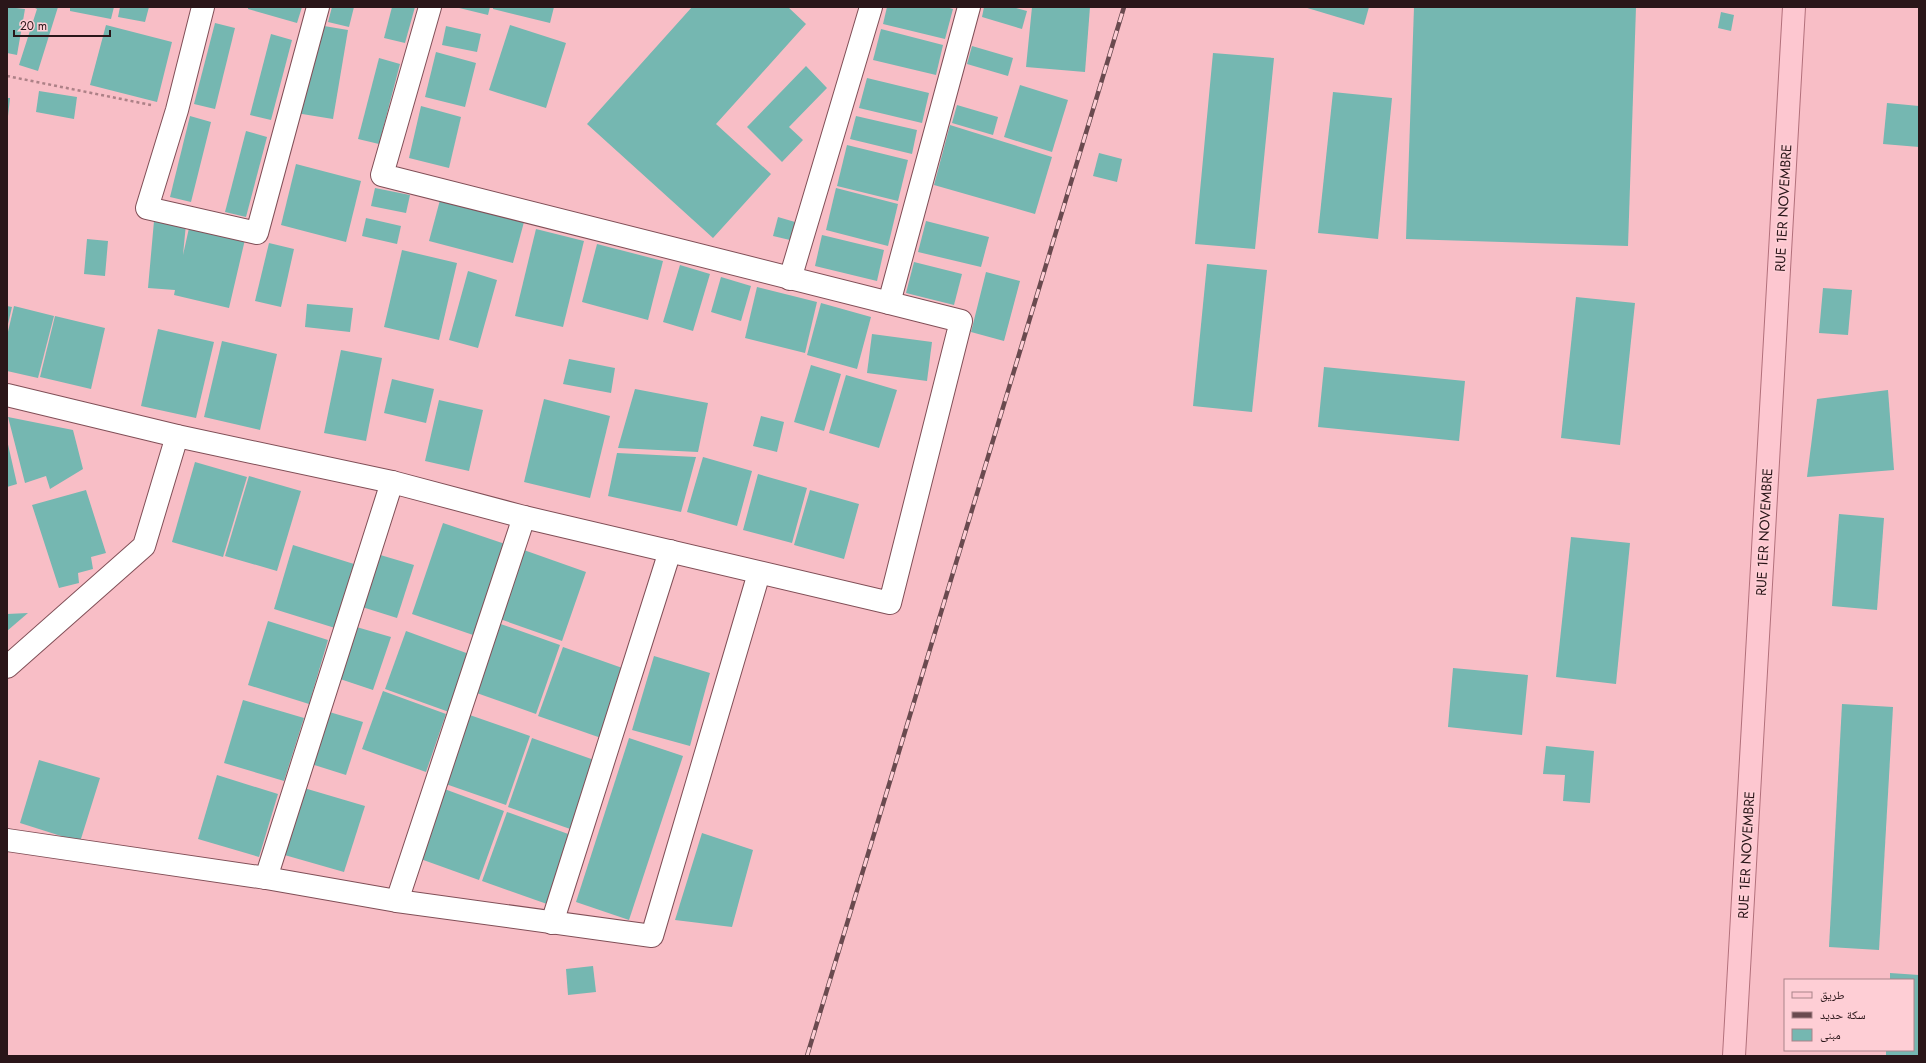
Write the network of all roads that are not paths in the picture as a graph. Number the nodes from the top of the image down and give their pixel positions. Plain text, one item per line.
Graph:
1 (203, 7) edge
2 (318, 7) edge
3 (430, 7) edge
4 (871, 7) edge
5 (969, 7) edge
6 (1794, 7) edge
7 (790, 279) junction
8 (889, 303) junction
9 (7, 395) edge
10 (177, 436) junction
11 (392, 482) junction
12 (524, 517) junction
13 (670, 551) junction
14 (759, 573) junction
15 (7, 667) edge
16 (7, 840) edge
17 (266, 878) junction
18 (397, 901) junction
19 (552, 923) junction
20 (1734, 1056) edge

1 - 2 street
3 - 7 street
4 - 7 street
5 - 8 street
6 - 20 main road, RUE 1ER NOVEMBRE
7 - 8 street
8 - 14 street
9 - 10 street
10 - 11 street
10 - 15 street
11 - 12 street
11 - 17 street
12 - 13 street
12 - 18 street
13 - 14 street
13 - 19 street
14 - 19 street
16 - 17 street
17 - 18 street
18 - 19 street

